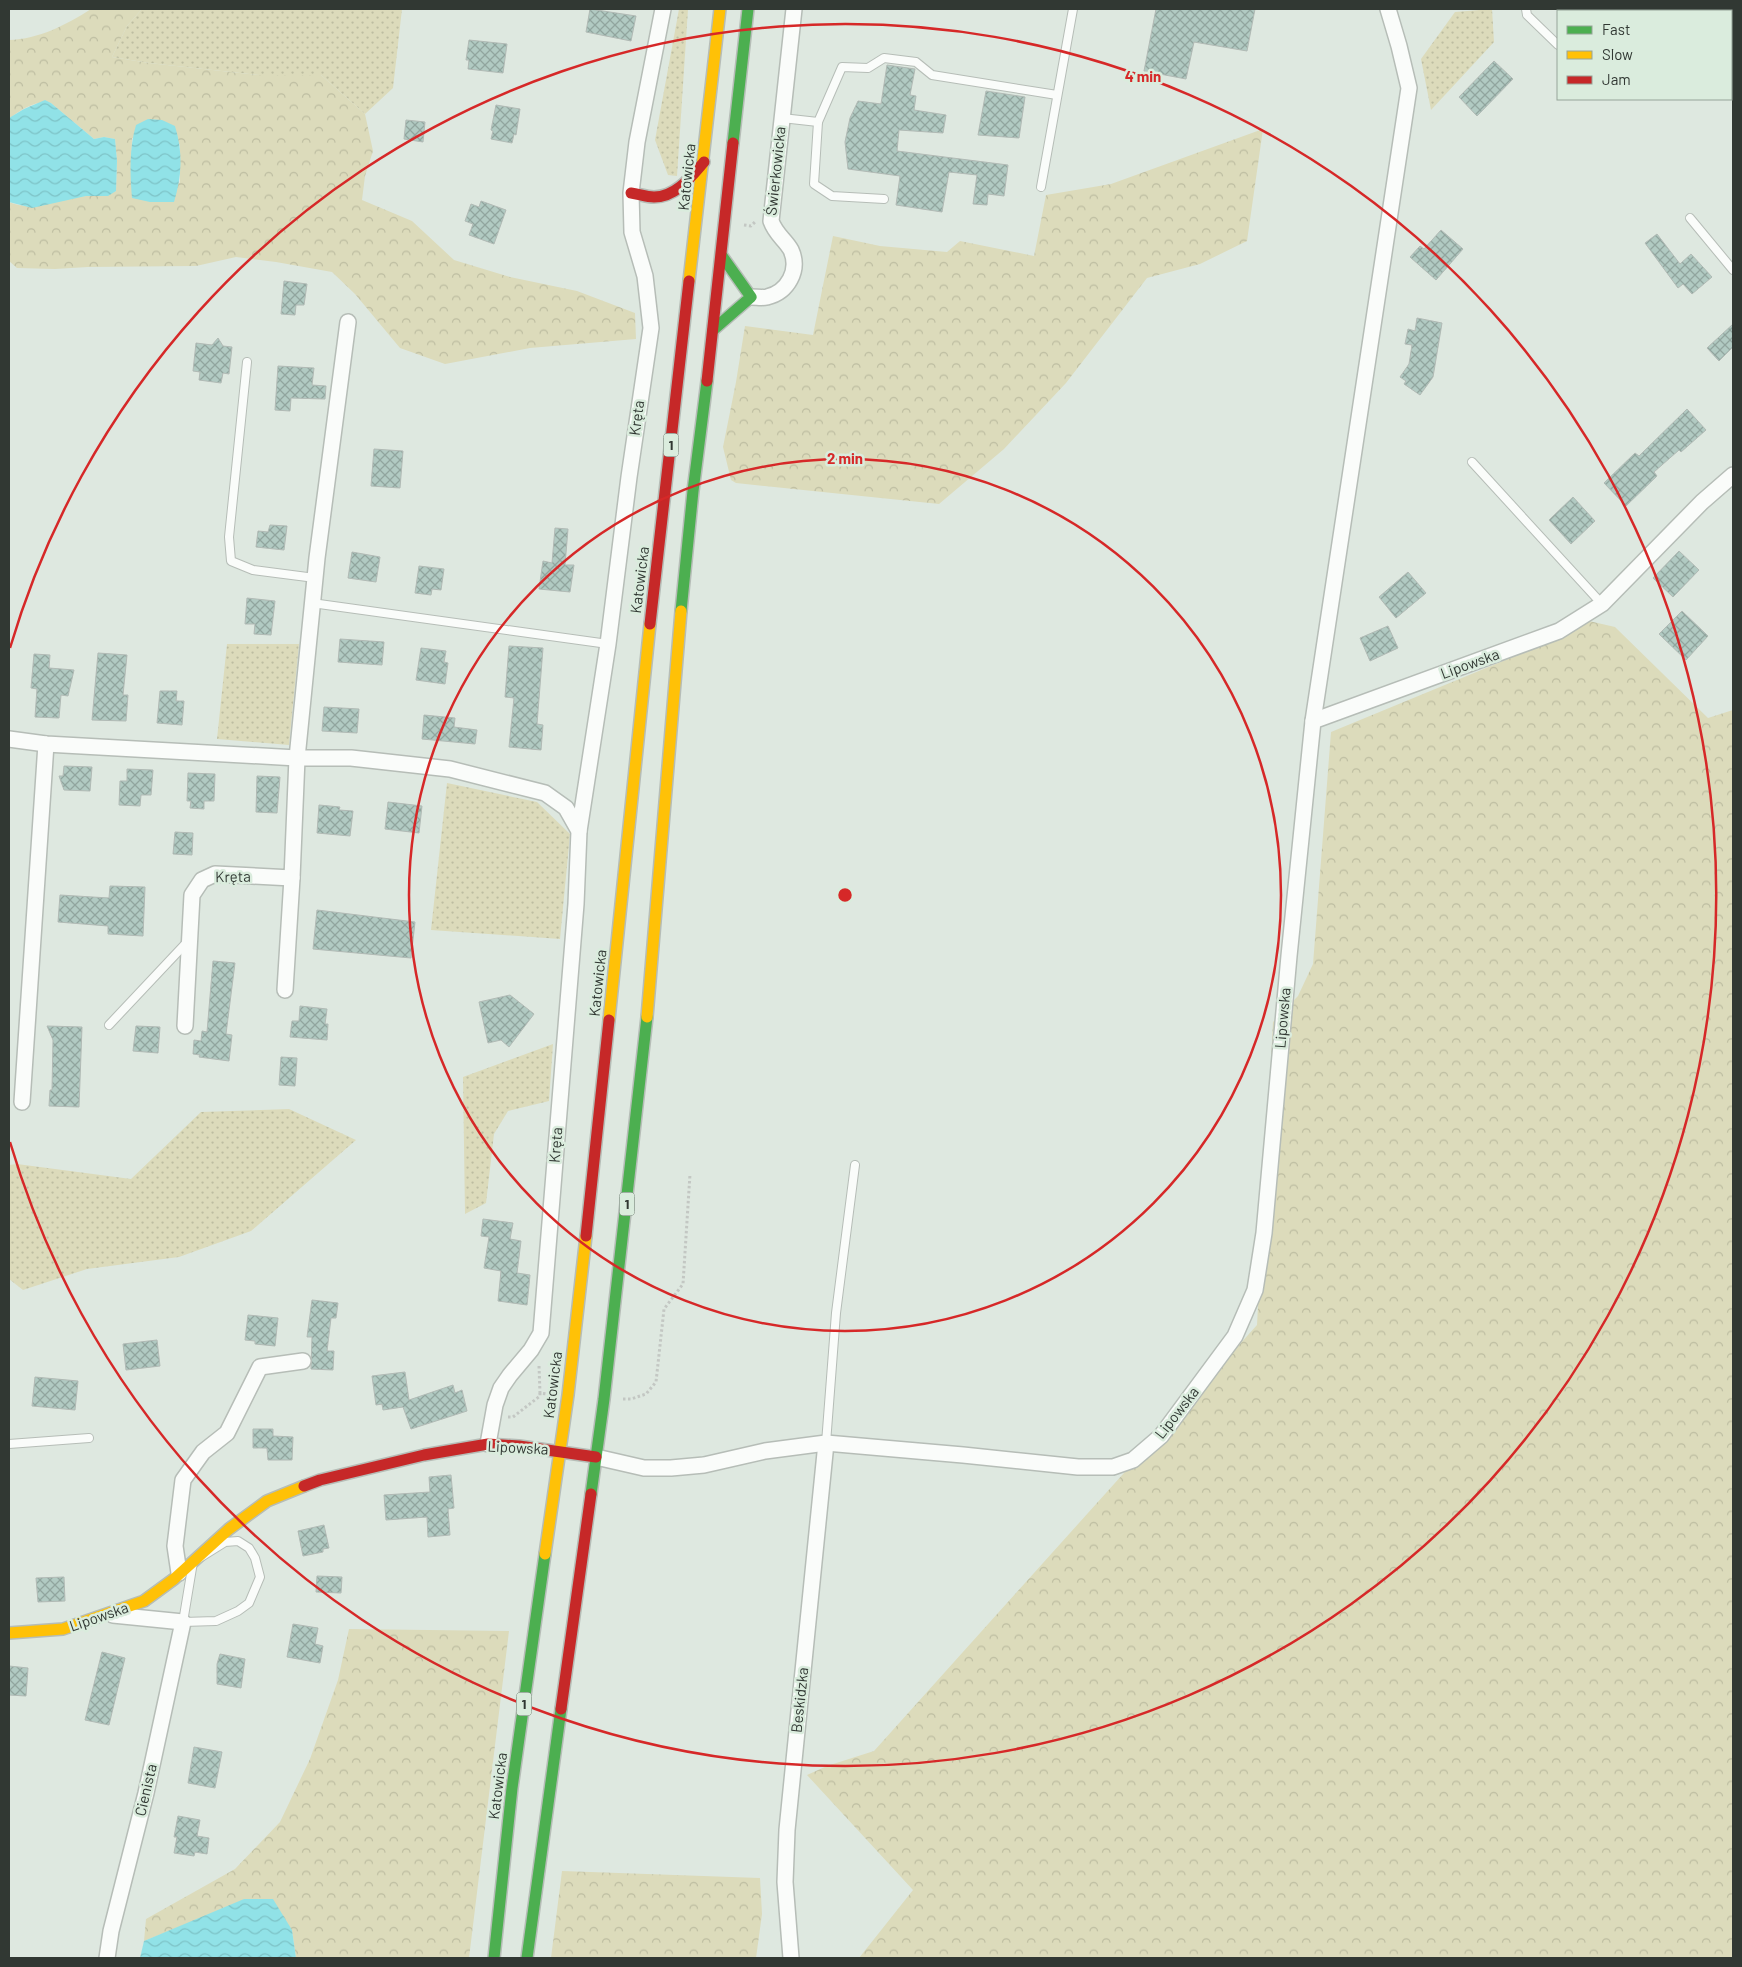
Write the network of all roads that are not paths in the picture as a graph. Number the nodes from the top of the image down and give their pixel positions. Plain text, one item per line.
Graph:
1 (663, 9) edge
2 (720, 9) edge
3 (748, 9) edge
4 (794, 9) edge
5 (1073, 9) edge
6 (1388, 9) edge
7 (1526, 9) edge
8 (1557, 44) edge
9 (1057, 95) junction
10 (782, 118) junction
11 (818, 122) junction
12 (704, 162) junction
13 (1041, 187) dead end
14 (631, 193) junction
15 (884, 199) dead end
16 (1690, 218) dead end
17 (722, 256) junction
18 (1733, 270) edge
19 (751, 298) junction
20 (348, 322) dead end
21 (713, 330) junction
22 (247, 362) dead end
23 (1472, 462) dead end
24 (1733, 475) edge
25 (315, 578) junction
26 (312, 603) junction
27 (1602, 604) junction
28 (608, 644) junction
29 (1313, 722) junction
30 (9, 739) edge
31 (46, 744) junction
32 (297, 758) junction
33 (579, 831) junction
34 (292, 878) junction
35 (190, 938) junction
36 (285, 990) dead end
37 (109, 1025) dead end
38 (185, 1026) dead end
39 (22, 1102) dead end
40 (855, 1165) dead end
41 (303, 1360) dead end
42 (88, 1438) dead end
43 (826, 1443) junction
44 (9, 1444) edge
45 (488, 1444) junction
46 (560, 1451) junction
47 (596, 1457) junction
48 (193, 1562) junction
49 (179, 1573) junction
50 (109, 1614) junction
51 (184, 1622) junction
52 (9, 1633) edge
53 (107, 1958) edge
54 (494, 1958) edge
55 (527, 1958) edge
56 (791, 1958) edge

1 - 14 street
2 - 12 main road, Katowicka / 1
3 - 17 main road, 1
4 - 10 street, Świerkowicka
5 - 9 lane
6 - 29 street
7 - 8 lane
9 - 11 lane
9 - 13 lane
10 - 11 lane
10 - 19 street, Świerkowicka
11 - 15 lane
12 - 14 main road
12 - 46 main road, Katowicka / 1
14 - 28 street, Kręta
16 - 18 lane
17 - 19 main road
17 - 21 main road, 1
19 - 21 main road
20 - 25 street
21 - 47 main road, 1
22 - 25 lane
23 - 27 lane
24 - 27 street, Lipowska
25 - 26 street
26 - 28 lane
26 - 32 street
27 - 29 street, Lipowska
28 - 33 street, Kręta
29 - 43 street, Lipowska
30 - 31 street
31 - 32 street
31 - 39 street
32 - 33 street
32 - 34 street
33 - 45 street, Kręta
34 - 35 street, Kręta
34 - 36 street
35 - 37 lane
35 - 38 street, Kręta
40 - 43 lane
41 - 49 street
42 - 44 lane
43 - 47 street, Lipowska
43 - 56 street, Beskidzka
45 - 46 main road, Lipowska
45 - 48 main road, Lipowska
46 - 47 main road, Lipowska
46 - 54 main road, Katowicka / 1
47 - 55 main road, 1
48 - 49 main road, Lipowska
48 - 51 lane
48 - 51 lane
49 - 50 main road, Lipowska
50 - 51 street
50 - 52 main road, Lipowska
51 - 53 street, Cienista

